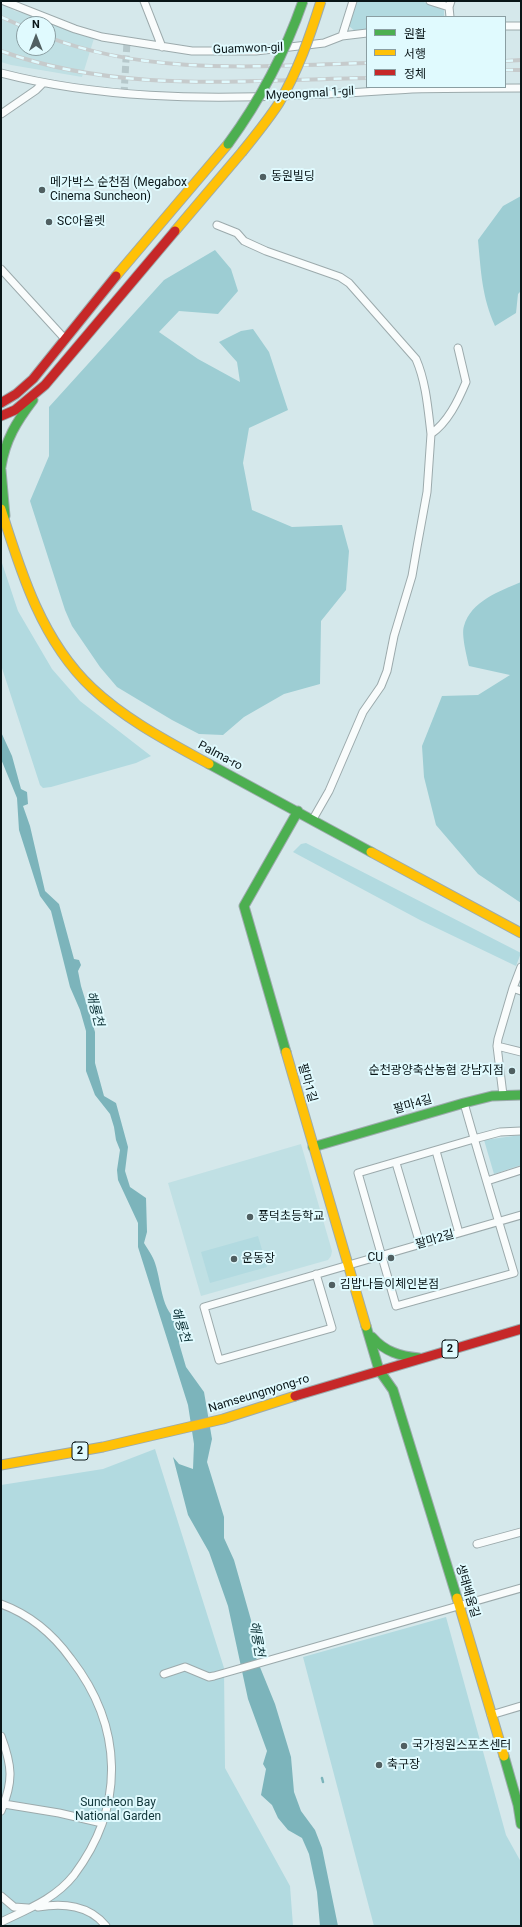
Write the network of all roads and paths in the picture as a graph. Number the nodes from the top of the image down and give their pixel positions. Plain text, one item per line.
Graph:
1 (4, 1) edge
2 (144, 1) edge
3 (303, 1) edge
4 (321, 1) edge
5 (353, 1) edge
6 (430, 1) edge
7 (450, 4) edge
8 (450, 16) edge
9 (506, 26) edge
10 (521, 26) edge
11 (366, 33) edge
12 (342, 36) junction
13 (162, 47) junction
14 (1, 73) edge
15 (43, 82) junction
16 (521, 88) edge
17 (1, 114) edge
18 (217, 225) dead end
19 (1, 269) edge
20 (65, 339) junction
21 (458, 348) dead end
22 (45, 385) junction
23 (1, 403) edge
24 (1, 416) edge
25 (431, 434) junction
26 (1, 467) edge
27 (1, 470) edge
28 (1, 509) edge
29 (7, 528) junction
30 (298, 811) junction
31 (313, 819) junction
32 (521, 933) edge
33 (521, 967) edge
34 (513, 988) junction
35 (521, 991) edge
36 (497, 1046) junction
37 (521, 1052) edge
38 (503, 1095) junction
39 (521, 1095) edge
40 (464, 1103) junction
41 (521, 1131) edge
42 (474, 1138) junction
43 (313, 1147) junction
44 (436, 1151) junction
45 (396, 1163) junction
46 (521, 1170) edge
47 (487, 1181) junction
48 (521, 1215) edge
49 (499, 1221) junction
50 (459, 1233) junction
51 (420, 1244) junction
52 (382, 1256) junction
53 (348, 1265) junction
54 (518, 1272) edge
55 (316, 1274) junction
56 (521, 1329) edge
57 (368, 1333) junction
58 (419, 1358) junction
59 (379, 1370) junction
60 (1, 1465) edge
61 (521, 1532) edge
62 (477, 1544) dead end
63 (521, 1588) edge
64 (1, 1604) edge
65 (459, 1606) junction
66 (164, 1674) dead end
67 (521, 1706) edge
68 (491, 1715) junction
69 (1, 1736) edge
70 (2, 1807) edge
71 (102, 1822) junction
72 (521, 1824) edge
73 (1, 1896) edge
74 (33, 1907) junction
75 (1, 1922) edge
76 (106, 1926) edge

1 - 13 street, Guamwon-gil
2 - 13 street
3 - 20 main road, bridge
4 - 22 main road, bridge
5 - 12 street
6 - 7 street
7 - 8 street
9 - 10 street
11 - 12 street, Guamwon-gil
12 - 13 street, Guamwon-gil
14 - 15 street
15 - 16 street, Myeongmal 1-gil
15 - 17 street
18 - 25 street
19 - 20 street
20 - 23 main road
21 - 25 street
22 - 24 main road
22 - 26 main road
25 - 31 street
27 - 29 main road
28 - 29 main road, Palma-ro
29 - 30 main road, Palma-ro
30 - 31 main road, Palma-ro
30 - 43 main road, 팔마1길
31 - 32 main road, Palma-ro
33 - 34 street
34 - 35 street
34 - 36 street
36 - 37 street
36 - 38 street
38 - 39 main road, 팔마4길
38 - 40 main road, 팔마4길
40 - 42 street
40 - 43 main road, 팔마4길
41 - 42 street
42 - 44 street
42 - 47 street
43 - 53 main road, 팔마1길
44 - 45 street
44 - 50 street
45 - 51 street
45 - 52 street
46 - 47 street
47 - 49 street
48 - 49 street, 팔마2길
49 - 50 street, 팔마2길
49 - 54 street
50 - 51 street, 팔마2길
51 - 52 street, 팔마2길
52 - 53 street, 팔마2길
52 - 54 street
53 - 55 street, 팔마2길
53 - 57 main road, 팔마1길
55 - 55 street, 팔마2길
56 - 58 main road, Namseungnyong-ro / 2
57 - 58 main road
57 - 59 main road, 팔마1길
58 - 59 main road, Namseungnyong-ro / 2
59 - 60 main road, Namseungnyong-ro / 2
59 - 65 main road, 생태배움길
61 - 62 street
63 - 65 street
64 - 71 street
65 - 66 street
65 - 68 main road, 생태배움길
67 - 68 street
68 - 72 main road, 생태배움길
69 - 70 street
70 - 71 street
71 - 74 street
73 - 74 street
74 - 75 street
74 - 76 street

